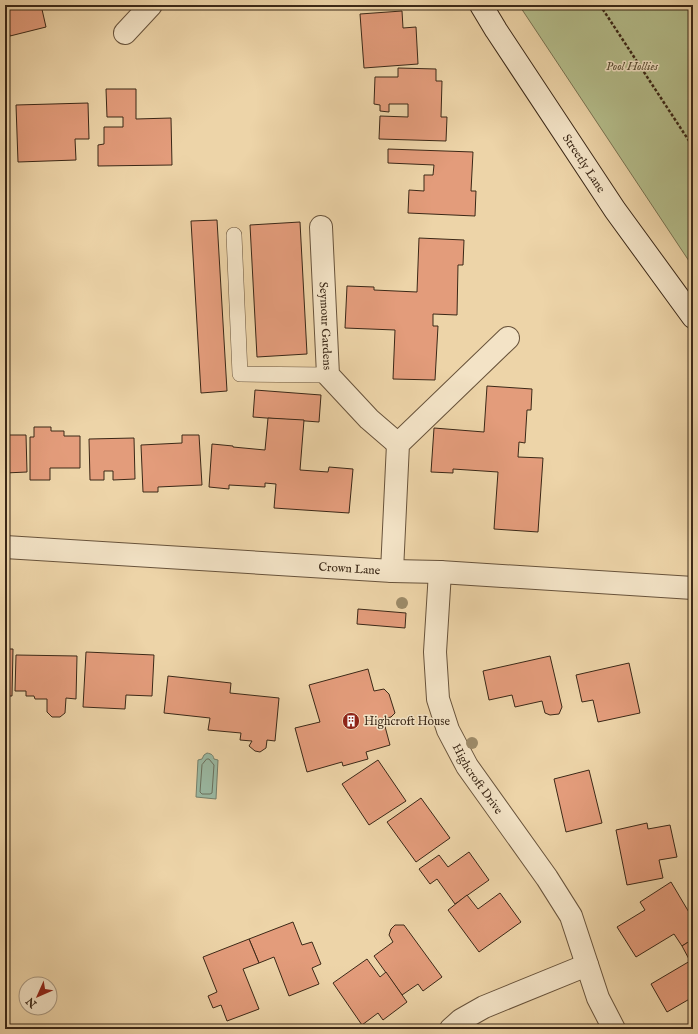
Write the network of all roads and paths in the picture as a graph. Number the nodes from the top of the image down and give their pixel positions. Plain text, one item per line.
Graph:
1 (151, 5) edge
2 (482, 5) edge
3 (600, 5) edge
4 (126, 33) dead end
5 (693, 147) edge
6 (321, 227) dead end
7 (234, 235) dead end
8 (693, 317) edge
9 (508, 338) dead end
10 (328, 375) junction
11 (398, 444) junction
12 (5, 546) edge
13 (392, 571) junction
14 (440, 572) junction
15 (693, 588) edge
16 (587, 965) junction
17 (451, 1029) edge
18 (614, 1029) edge

1 - 4 street
2 - 8 street, Streetly Lane
3 - 5 path
6 - 10 street, Seymour Gardens
7 - 10 lane
9 - 11 street
10 - 11 street, Seymour Gardens
11 - 13 street
12 - 13 street, Crown Lane
13 - 14 street, Crown Lane
14 - 15 street, Crown Lane
14 - 16 street, Highcroft Drive
16 - 17 street
16 - 18 street, Highcroft Drive

